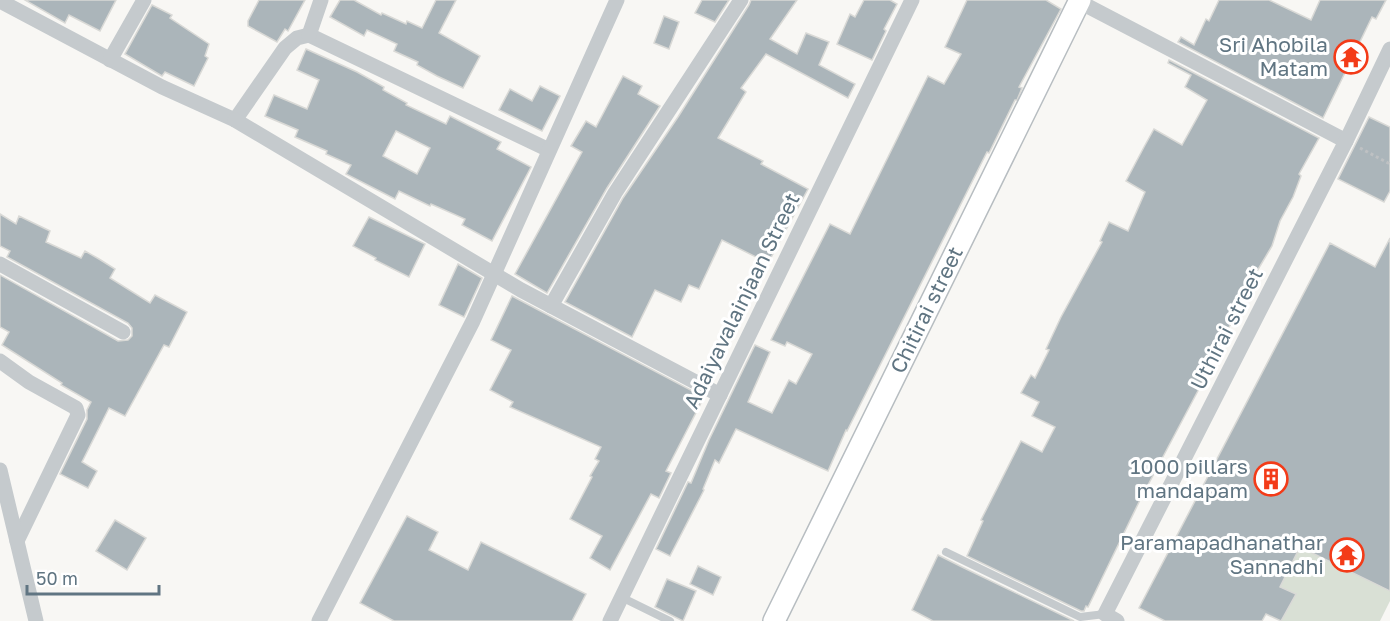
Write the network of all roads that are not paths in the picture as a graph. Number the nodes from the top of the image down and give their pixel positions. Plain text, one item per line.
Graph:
1 (0, 0) edge
2 (144, 0) edge
3 (321, 0) edge
4 (617, 0) edge
5 (741, 0) edge
6 (912, 0) edge
7 (1078, 1) edge
8 (309, 35) junction
9 (1390, 49) edge
10 (110, 60) junction
11 (235, 120) junction
12 (1346, 141) junction
13 (549, 150) junction
14 (0, 264) edge
15 (494, 274) junction
16 (551, 306) junction
17 (123, 332) dead end
18 (0, 362) edge
19 (720, 395) junction
20 (0, 470) edge
21 (17, 541) junction
22 (946, 552) dead end
23 (621, 597) junction
24 (1111, 618) edge
25 (36, 621) edge
26 (319, 621) edge
27 (610, 621) edge
28 (670, 621) edge
29 (774, 621) edge

1 - 10 street
2 - 10 street
3 - 8 street
4 - 13 street
5 - 16 street
6 - 19 street, Adaiyavalainjaan Street
7 - 12 street
7 - 29 street, Chitirai street
8 - 11 street
8 - 13 street
9 - 12 street, Uthirai street
10 - 11 street
11 - 15 street
12 - 24 street, Uthirai street
13 - 15 street
14 - 17 street
15 - 16 street
15 - 26 street
16 - 19 street
18 - 21 street
19 - 23 street, Adaiyavalainjaan Street
20 - 21 street
21 - 25 street
22 - 24 lane
23 - 27 street, Adaiyavalainjaan Street
23 - 28 lane

